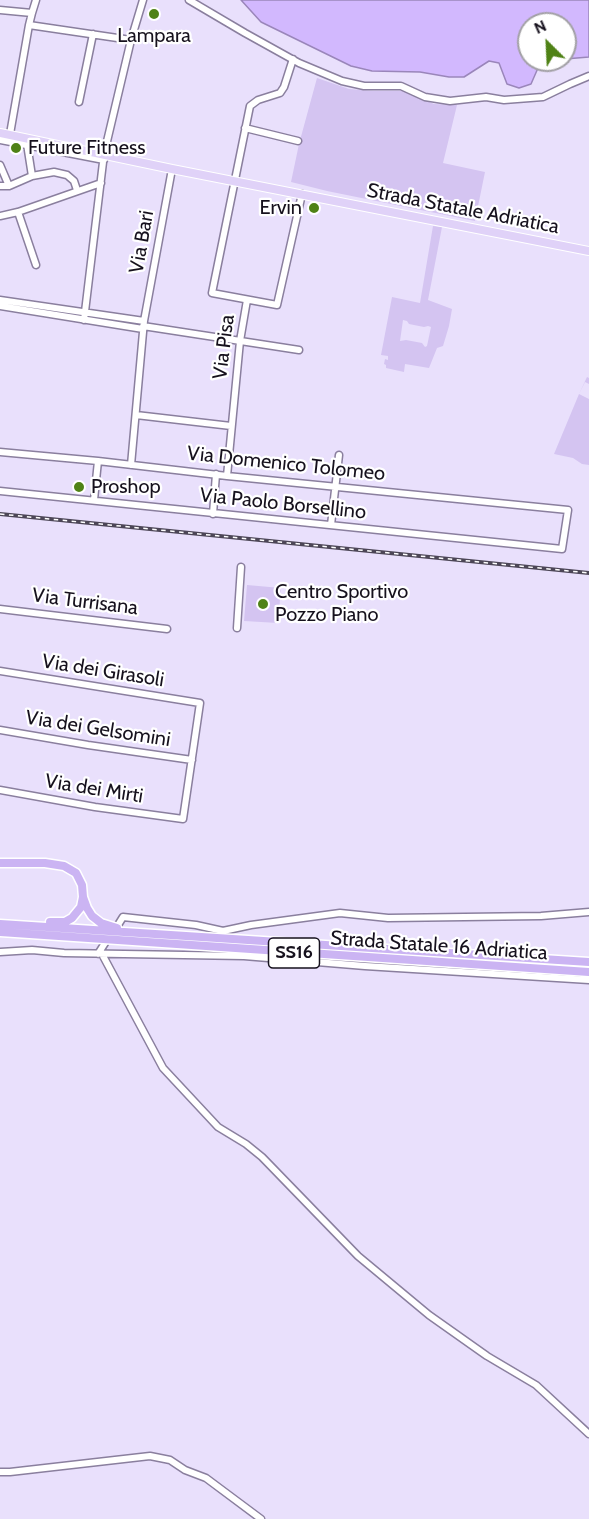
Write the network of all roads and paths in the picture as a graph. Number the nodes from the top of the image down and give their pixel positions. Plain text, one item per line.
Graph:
1 (36, 0) edge
2 (189, 0) edge
3 (141, 1) edge
4 (0, 10) edge
5 (32, 13) junction
6 (29, 25) junction
7 (93, 34) junction
8 (131, 40) junction
9 (296, 61) junction
10 (589, 76) edge
11 (79, 102) dead end
12 (245, 128) junction
13 (0, 133) edge
14 (10, 134) junction
15 (0, 140) edge
16 (26, 141) junction
17 (298, 141) dead end
18 (104, 157) junction
19 (0, 165) edge
20 (172, 169) junction
21 (32, 176) junction
22 (236, 181) junction
23 (101, 183) junction
24 (0, 186) edge
25 (9, 186) junction
26 (77, 190) junction
27 (302, 194) junction
28 (18, 212) junction
29 (0, 216) edge
30 (589, 251) edge
31 (36, 266) dead end
32 (0, 300) edge
33 (246, 300) junction
34 (0, 306) edge
35 (84, 316) junction
36 (144, 326) junction
37 (240, 342) junction
38 (299, 350) dead end
39 (136, 415) junction
40 (231, 426) junction
41 (0, 452) edge
42 (339, 455) dead end
43 (98, 461) junction
44 (131, 465) junction
45 (216, 474) junction
46 (227, 476) junction
47 (336, 486) junction
48 (0, 491) edge
49 (94, 500) junction
50 (213, 514) junction
51 (331, 525) junction
52 (562, 549) joint
53 (241, 567) dead end
54 (0, 609) edge
55 (237, 628) dead end
56 (167, 629) dead end
57 (0, 671) edge
58 (0, 730) edge
59 (192, 760) junction
60 (0, 790) edge
61 (0, 863) edge
62 (83, 897) junction
63 (589, 912) edge
64 (0, 923) edge
65 (118, 925) dead end
66 (0, 932) edge
67 (141, 933) junction
68 (105, 943) dead end
69 (0, 952) edge
70 (100, 954) junction
71 (589, 962) edge
72 (589, 972) edge
73 (589, 980) edge
74 (589, 1434) edge
75 (0, 1472) edge
76 (261, 1519) edge

1 - 5 street
2 - 9 street
3 - 8 street
4 - 5 street
5 - 6 street
6 - 7 street
6 - 14 street
7 - 8 street
7 - 11 street
8 - 18 street
9 - 10 street
9 - 12 street
12 - 17 street
12 - 22 street
13 - 14 main road, Strada Statale Adriatica
14 - 16 main road, Strada Statale Adriatica
15 - 16 street
16 - 18 main road, Strada Statale Adriatica
16 - 21 street
18 - 20 main road, Strada Statale Adriatica
18 - 23 street
19 - 25 street
20 - 22 main road, Strada Statale Adriatica
20 - 36 street, Via Bari
21 - 25 street
21 - 26 street
22 - 27 main road, Strada Statale Adriatica
22 - 33 street, Via Pisa
23 - 26 street
23 - 35 street
24 - 25 street
26 - 28 street
27 - 30 main road, Strada Statale Adriatica
27 - 33 street
28 - 29 street
28 - 31 street
32 - 35 street
33 - 37 street, Via Pisa
34 - 35 street
35 - 36 street
36 - 37 street
36 - 39 street, Via Bari
37 - 38 street
37 - 40 street, Via Pisa
39 - 40 street
39 - 44 street, Via Bari
40 - 46 street, Via Pisa
41 - 43 street, Via Domenico Tolomeo
42 - 47 street
43 - 44 street, Via Domenico Tolomeo
43 - 49 street
44 - 45 street, Via Domenico Tolomeo
45 - 46 street, Via Domenico Tolomeo
45 - 50 street
46 - 47 street, Via Domenico Tolomeo
47 - 51 street
47 - 52 street, Via Domenico Tolomeo
48 - 49 street, Via Paolo Borsellino
49 - 50 street, Via Paolo Borsellino
50 - 51 street, Via Paolo Borsellino
51 - 52 street, Via Paolo Borsellino
53 - 55 street
54 - 56 street, Via Turrisana
57 - 59 street, Via dei Girasoli
58 - 59 street, Via dei Gelsomini
59 - 60 street, Via dei Mirti
61 - 62 highway, SS16
62 - 64 highway, SS16
62 - 67 highway, SS16
63 - 65 street
64 - 67 highway, Strada Statale 16 Adriatica / SS16
66 - 72 highway, Strada Statale 16 Adriatica / SS16
67 - 71 highway, Strada Statale 16 Adriatica / SS16
68 - 70 street
69 - 70 street
70 - 73 street
70 - 74 street
75 - 76 street

